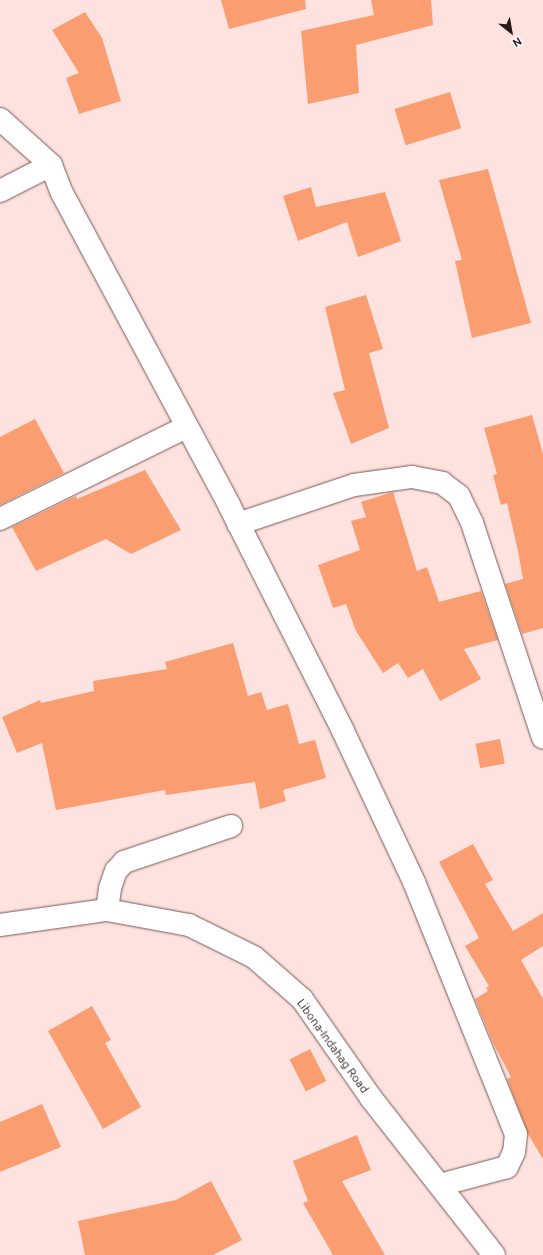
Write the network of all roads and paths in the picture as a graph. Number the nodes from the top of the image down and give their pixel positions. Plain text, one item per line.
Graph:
1 (0, 119) edge
2 (50, 165) junction
3 (0, 191) edge
4 (186, 426) junction
5 (0, 519) edge
6 (238, 524) junction
7 (543, 738) edge
8 (231, 826) dead end
9 (107, 910) junction
10 (0, 924) edge
11 (440, 1185) junction
12 (494, 1255) edge

1 - 2 street
2 - 3 street
2 - 4 street
4 - 5 street
4 - 6 street
6 - 7 street
6 - 11 street
8 - 9 street
9 - 10 street, Libona-Indahag Road
9 - 11 street, Libona-Indahag Road
11 - 12 street, Libona-Indahag Road

